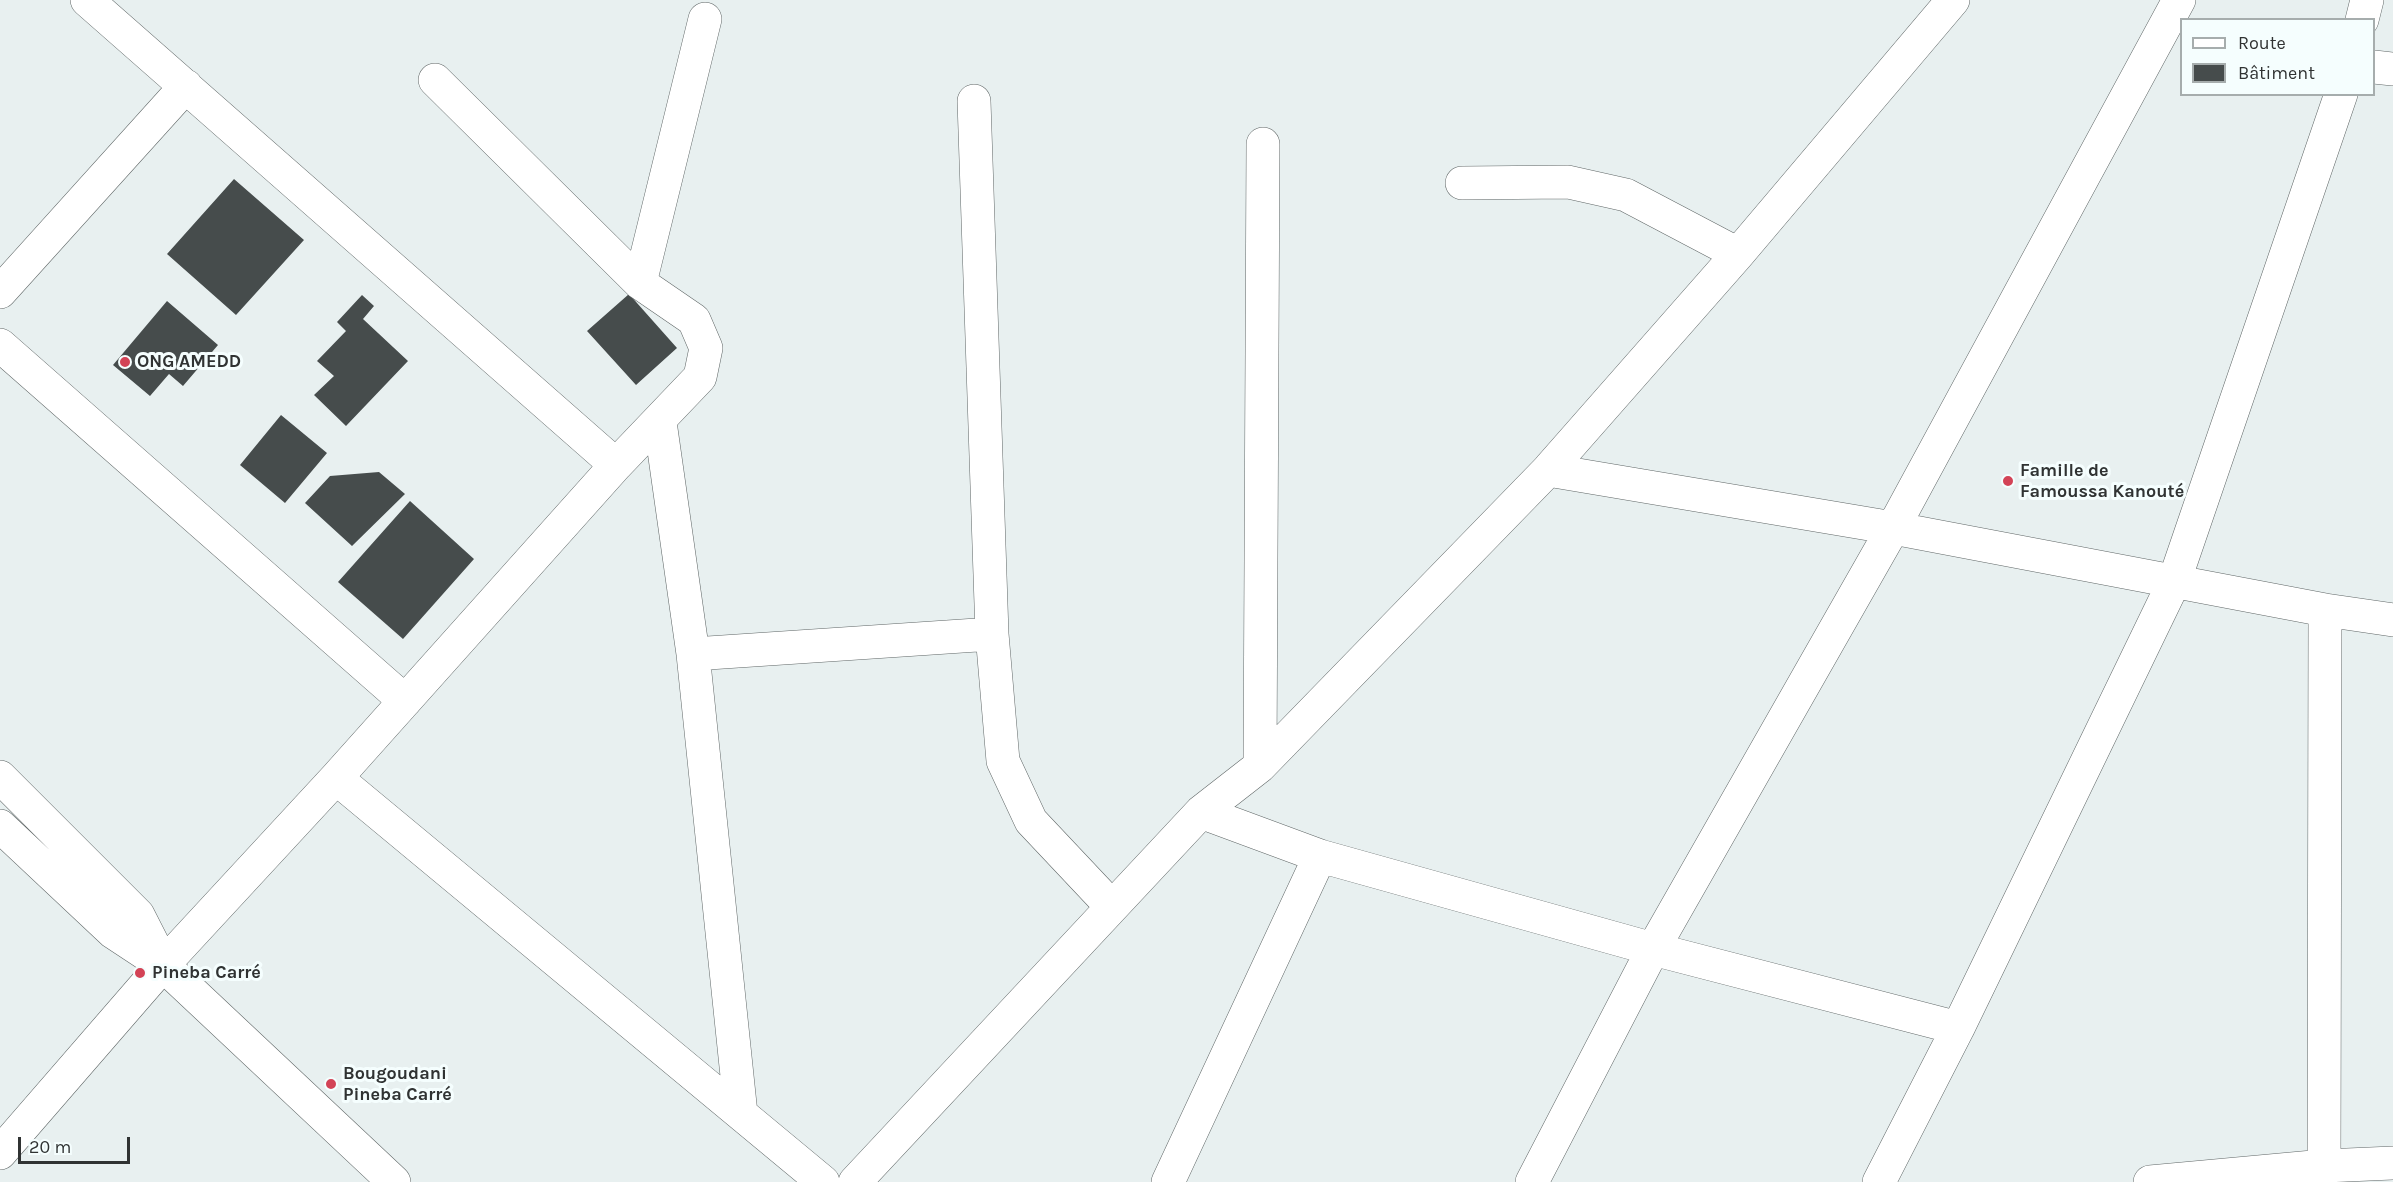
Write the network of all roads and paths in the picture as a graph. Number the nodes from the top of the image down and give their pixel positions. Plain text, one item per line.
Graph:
1 (87, 0) edge
2 (1953, 0) edge
3 (2179, 0) edge
4 (2367, 0) edge
5 (2362, 18) edge
6 (705, 19) dead end
7 (2375, 67) edge
8 (2393, 69) edge
9 (435, 80) dead end
10 (186, 86) junction
11 (2340, 96) edge
12 (974, 101) dead end
13 (1263, 144) dead end
14 (1462, 183) dead end
15 (1737, 254) junction
16 (640, 283) junction
17 (0, 292) edge
18 (0, 345) edge
19 (660, 422) junction
20 (616, 465) junction
21 (1548, 470) junction
22 (1893, 528) junction
23 (2174, 582) junction
24 (2325, 610) junction
25 (2393, 620) edge
26 (992, 634) junction
27 (693, 654) junction
28 (405, 701) junction
29 (1260, 766) junction
30 (0, 777) edge
31 (336, 778) junction
32 (1201, 812) junction
33 (0, 826) edge
34 (1320, 856) junction
35 (1112, 907) junction
36 (1653, 949) junction
37 (163, 965) junction
38 (1958, 1028) junction
39 (741, 1114) junction
40 (0, 1153) edge
41 (2393, 1163) edge
42 (2324, 1174) edge
43 (394, 1182) edge
44 (823, 1182) edge
45 (855, 1182) edge
46 (1168, 1182) edge
47 (1532, 1182) edge
48 (1879, 1182) edge
49 (2150, 1182) edge

1 - 10 street
2 - 15 street
3 - 22 street
4 - 5 street
6 - 16 street
7 - 8 street
9 - 16 street
10 - 17 street
10 - 20 street
11 - 23 street
12 - 26 street
13 - 29 street
14 - 15 street
15 - 21 street
16 - 19 street
18 - 28 street
19 - 20 street
19 - 27 street
20 - 28 street
21 - 22 street
21 - 29 street
22 - 23 street
22 - 36 street
23 - 24 street
23 - 38 street
24 - 25 street
24 - 42 street
26 - 27 street
26 - 35 street
27 - 39 street
28 - 31 street
29 - 32 street
30 - 37 street
31 - 37 street
31 - 39 street
32 - 34 street
32 - 35 street
33 - 37 street
34 - 36 street
34 - 46 street
35 - 45 street
36 - 38 street
36 - 47 street
37 - 40 street
37 - 43 street
38 - 48 street
39 - 44 street
41 - 42 street
42 - 49 street

